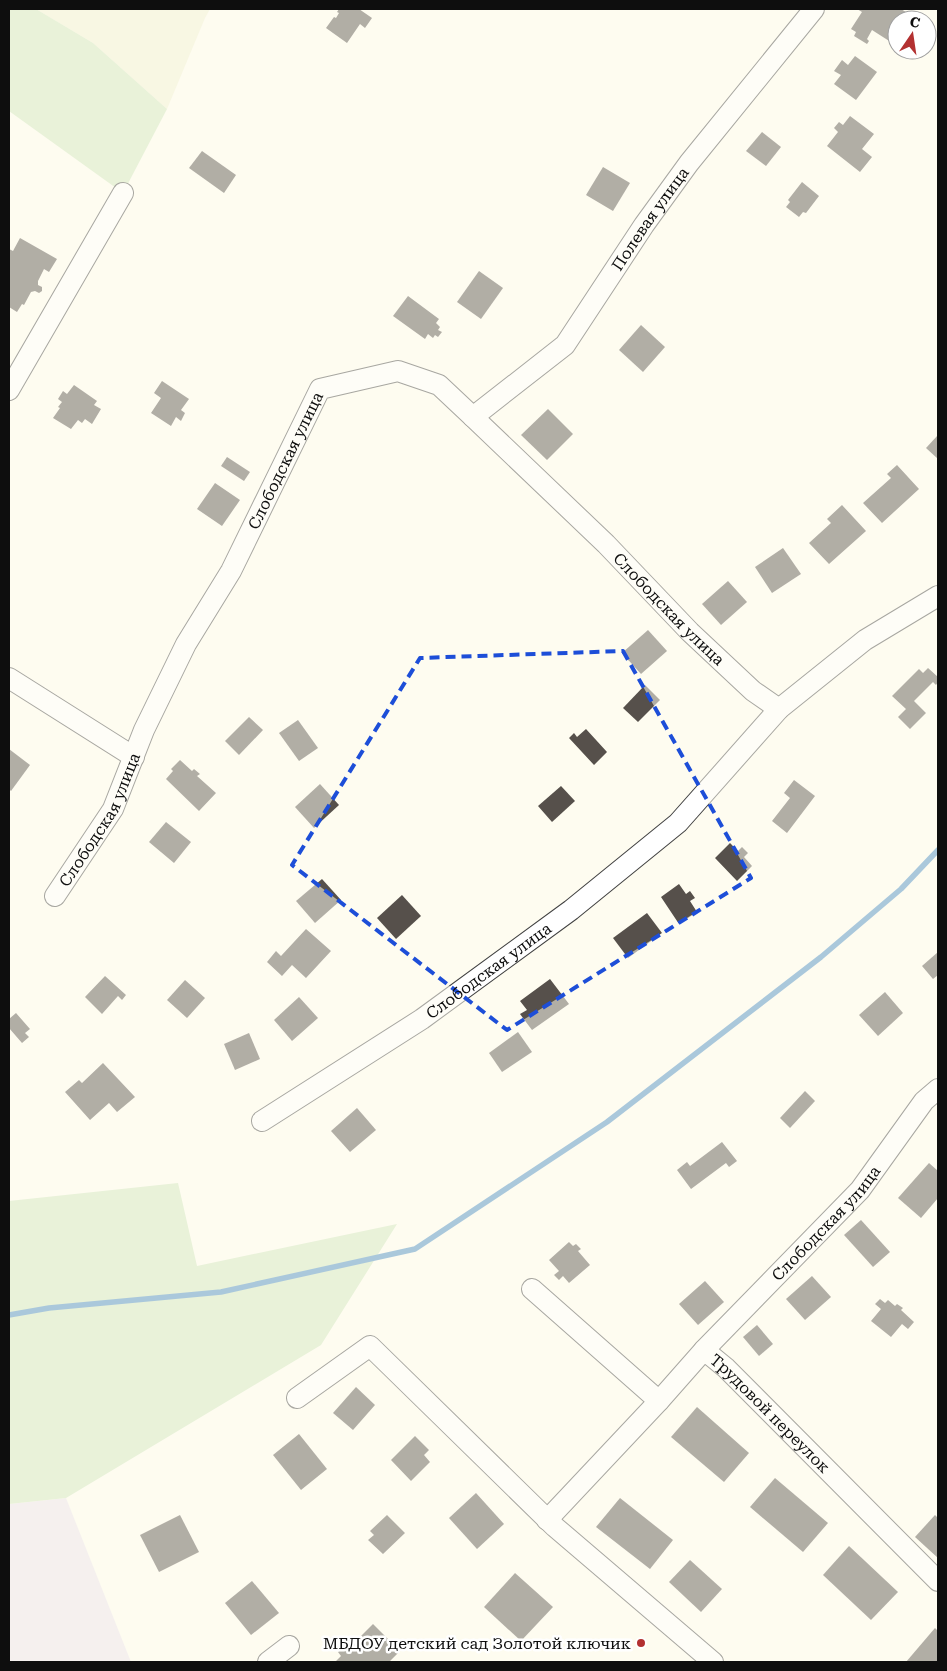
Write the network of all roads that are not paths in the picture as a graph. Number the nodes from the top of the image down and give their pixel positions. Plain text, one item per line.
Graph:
1 (814, 9) edge
2 (123, 193) dead end
3 (9, 390) edge
4 (474, 416) junction
5 (938, 596) edge
6 (9, 678) edge
7 (779, 710) junction
8 (134, 756) junction
9 (55, 896) dead end
10 (938, 1089) edge
11 (262, 1121) dead end
12 (532, 1290) dead end
13 (704, 1350) junction
14 (297, 1398) dead end
15 (659, 1401) junction
16 (547, 1520) junction
17 (938, 1581) edge
18 (289, 1646) dead end
19 (268, 1662) edge
20 (713, 1662) edge

1 - 4 street, Полевая улица
2 - 3 street
4 - 7 street, Слободская улица
4 - 8 street, Слободская улица
5 - 7 street, Слободская улица
6 - 8 street
7 - 11 street, Слободская улица
8 - 9 street, Слободская улица
10 - 13 street, Слободская улица
12 - 15 street
13 - 15 street, Трудовой переулок
13 - 17 street, Трудовой переулок
14 - 16 street
15 - 16 street, Трудовой переулок
16 - 20 street
18 - 19 street

